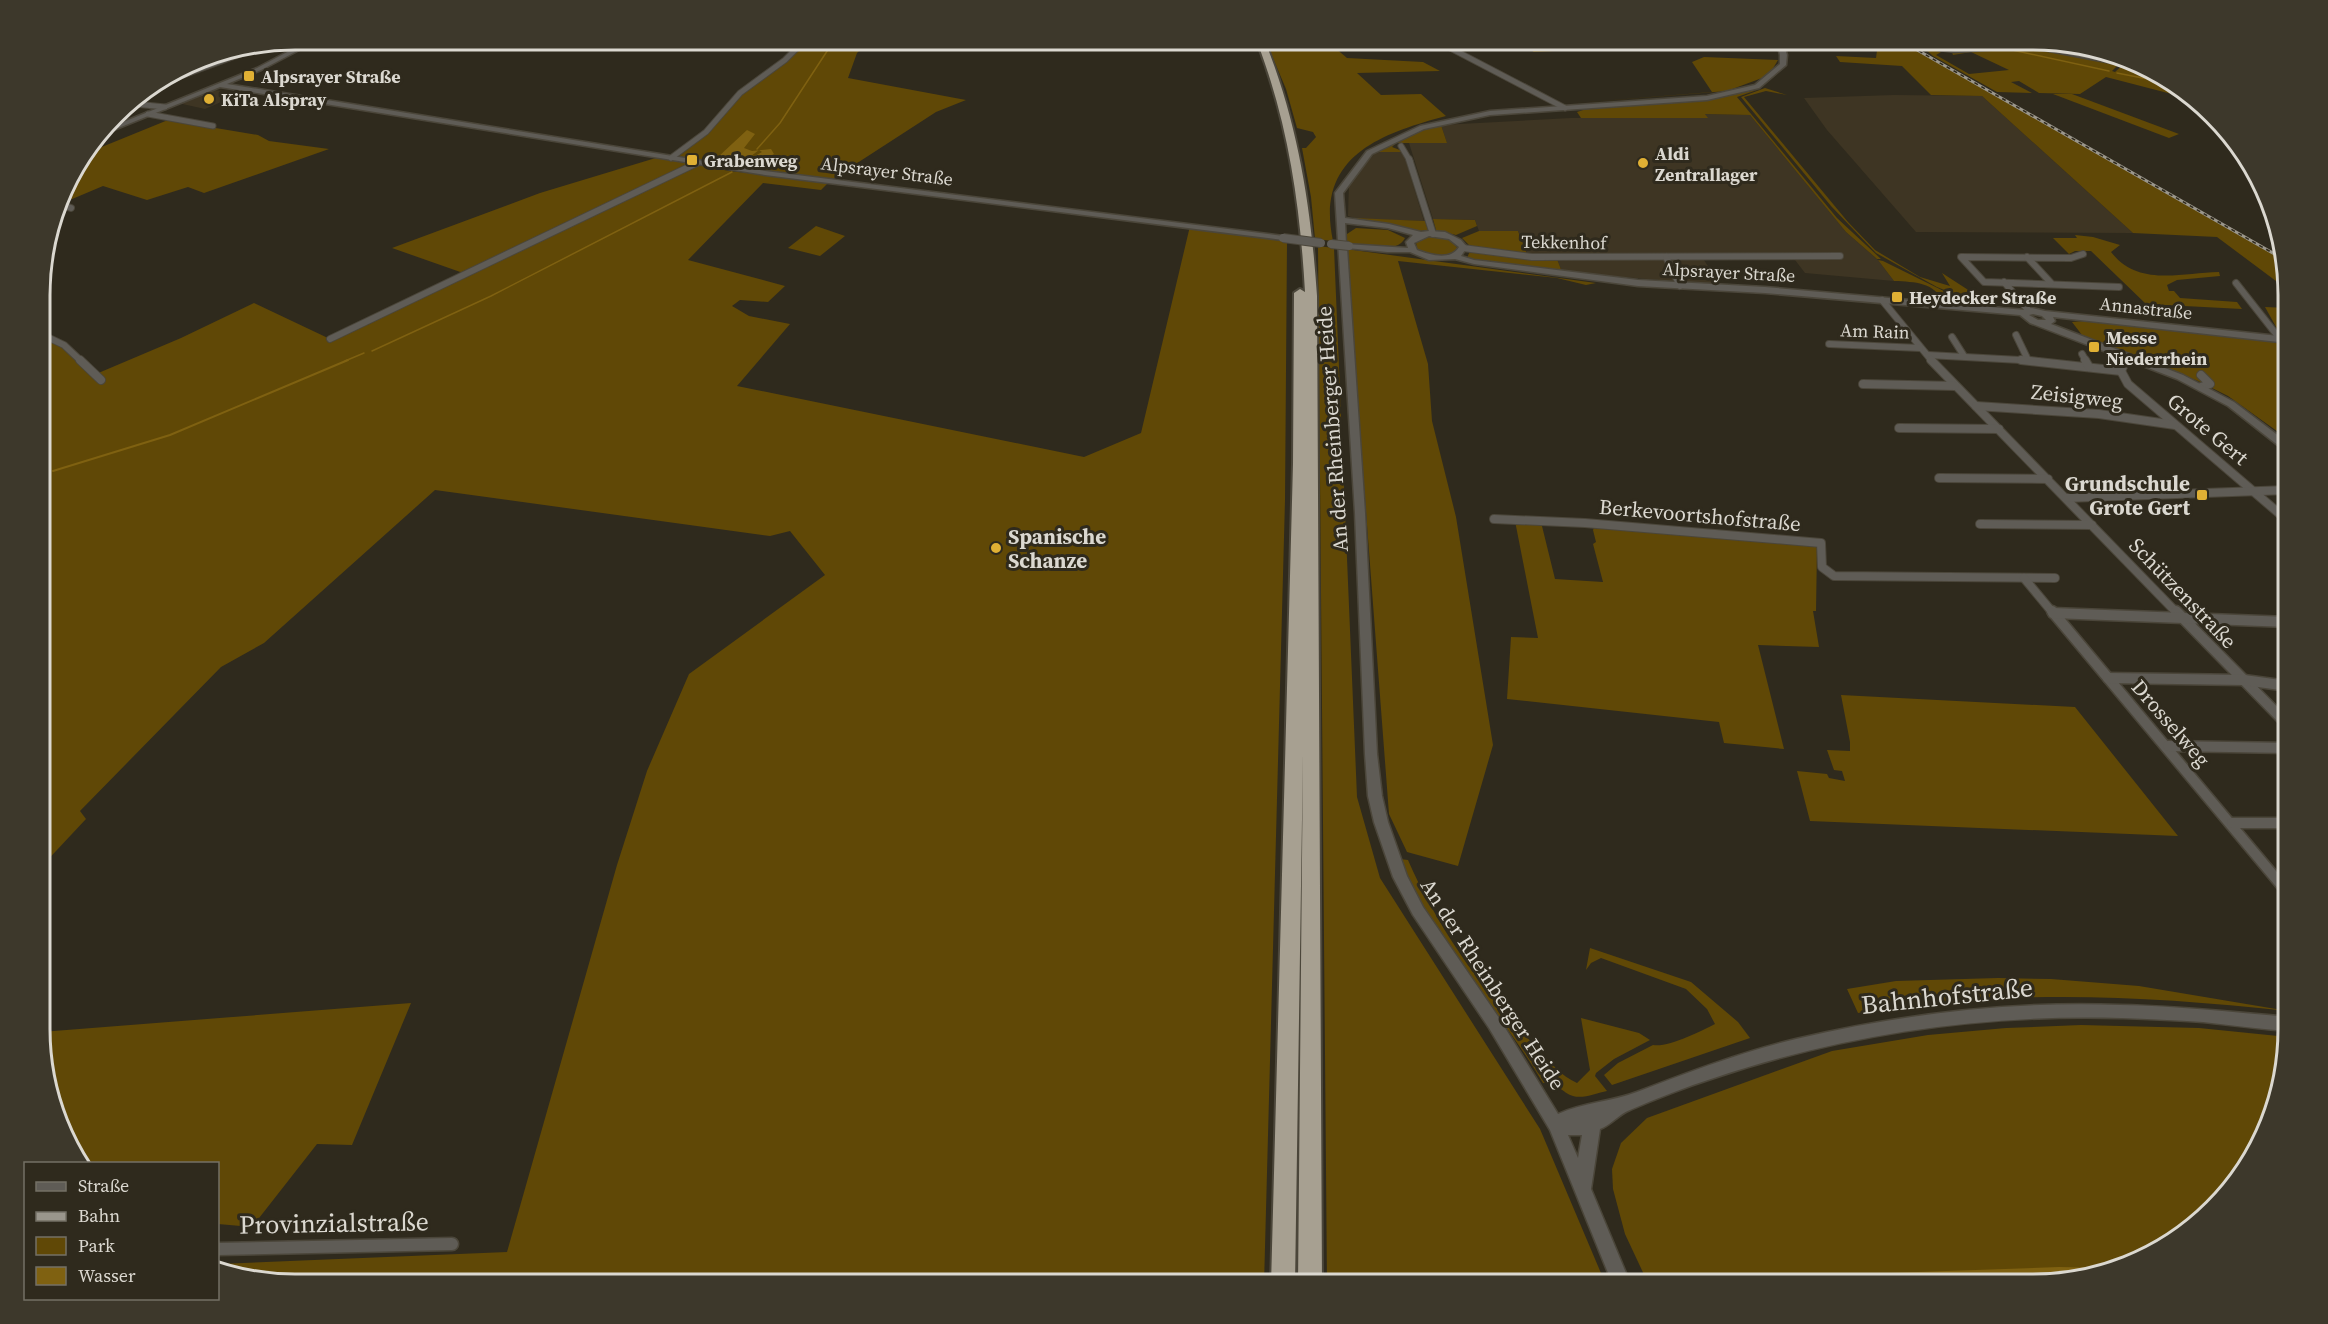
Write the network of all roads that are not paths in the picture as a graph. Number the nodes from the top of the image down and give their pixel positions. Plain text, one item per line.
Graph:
1 (296, 50) edge
2 (796, 50) edge
3 (1256, 50) edge
4 (1264, 50) edge
5 (1453, 50) edge
6 (1782, 50) edge
7 (2063, 52) edge
8 (2099, 59) edge
9 (218, 85) junction
10 (140, 104) edge
11 (165, 107) junction
12 (1565, 108) junction
13 (148, 114) junction
14 (213, 126) dead end
15 (115, 127) edge
16 (1401, 146) dead end
17 (671, 158) junction
18 (697, 163) junction
19 (66, 206) edge
20 (71, 208) dead end
21 (1340, 223) junction
22 (1433, 234) junction
23 (1418, 236) junction
24 (1463, 248) junction
25 (1412, 249) junction
26 (2083, 254) dead end
27 (1840, 256) dead end
28 (1455, 257) junction
29 (1666, 257) junction
30 (2026, 257) junction
31 (2004, 282) junction
32 (2051, 283) junction
33 (2236, 283) dead end
34 (2078, 285) junction
35 (1680, 286) junction
36 (1882, 300) junction
37 (2026, 314) junction
38 (2047, 320) junction
39 (2278, 333) edge
40 (2016, 335) dead end
41 (1952, 337) dead end
42 (50, 338) edge
43 (330, 339) dead end
44 (2278, 339) edge
45 (1829, 344) dead end
46 (1920, 348) junction
47 (2082, 354) dead end
48 (1928, 356) junction
49 (1964, 356) junction
50 (2127, 356) junction
51 (2028, 360) junction
52 (2089, 367) junction
53 (2121, 371) junction
54 (2201, 375) dead end
55 (101, 380) dead end
56 (1863, 384) dead end
57 (1955, 386) junction
58 (2201, 387) junction
59 (1976, 406) junction
60 (2175, 425) junction
61 (1899, 428) dead end
62 (1999, 429) junction
63 (2278, 440) edge
64 (1939, 478) dead end
65 (2048, 479) junction
66 (2278, 491) edge
67 (2256, 493) junction
68 (2066, 498) junction
69 (2278, 512) edge
70 (1494, 519) dead end
71 (1980, 524) dead end
72 (2092, 525) junction
73 (2024, 578) junction
74 (2055, 578) dead end
75 (2053, 613) junction
76 (2178, 616) junction
77 (2278, 621) edge
78 (2108, 678) junction
79 (2244, 680) junction
80 (2278, 685) edge
81 (2278, 715) edge
82 (2168, 746) junction
83 (2278, 748) edge
84 (2232, 823) junction
85 (2278, 823) edge
86 (2278, 880) edge
87 (2278, 1023) edge
88 (1622, 1105) junction
89 (1556, 1125) junction
90 (1593, 1125) junction
91 (1583, 1187) junction
92 (452, 1244) dead end
93 (219, 1249) edge
94 (1283, 1274) edge
95 (1310, 1274) edge
96 (1618, 1274) edge

1 - 9 street
2 - 17 street
3 - 94 highway
4 - 95 highway
5 - 12 street
6 - 12 street, An der Rheinberger Heide
7 - 8 street
9 - 11 street
9 - 17 street, Alpsrayer Straße
10 - 11 street
11 - 13 street
12 - 21 street, An der Rheinberger Heide
13 - 14 street
13 - 15 street
16 - 22 street
17 - 18 street, Alpsrayer Straße
18 - 25 street, Alpsrayer Straße, bridge
18 - 43 street
19 - 20 street
21 - 23 street
21 - 89 street, An der Rheinberger Heide
22 - 23 street
22 - 24 street
23 - 25 street
24 - 28 street
24 - 29 street, Tekkenhof
25 - 28 street, Alpsrayer Straße
26 - 30 street
27 - 29 street, Tekkenhof
28 - 35 street, Alpsrayer Straße
29 - 35 street
30 - 31 street
30 - 32 street
31 - 32 street
31 - 37 street
32 - 34 street
33 - 39 street
34 - 34 street
35 - 36 street, Alpsrayer Straße
36 - 37 street, Alpsrayer Straße
36 - 46 street, Schützenstraße
37 - 38 street, Alpsrayer Straße
38 - 44 street, Annastraße
38 - 50 street, Alpsrayer Straße
40 - 51 street
41 - 49 street
42 - 55 street
45 - 46 street, Am Rain
46 - 48 street, Schützenstraße
47 - 52 street
48 - 49 street
48 - 57 street, Schützenstraße
49 - 51 street
50 - 53 street
50 - 58 street, Alpsrayer Straße
51 - 52 street
52 - 53 street
53 - 60 street, Grote Gert
54 - 58 street
56 - 57 street
57 - 59 street, Schützenstraße
58 - 63 street, Alpsrayer Straße
59 - 60 street, Zeisigweg
59 - 62 street, Schützenstraße
60 - 67 street, Grote Gert
61 - 62 street
62 - 65 street, Schützenstraße
64 - 65 street
65 - 68 street, Schützenstraße
66 - 67 street
67 - 68 street
67 - 69 street, Grote Gert
68 - 72 street, Schützenstraße
70 - 73 street, Berkevoortshofstraße
71 - 72 street
72 - 76 street, Schützenstraße
73 - 74 street, Berkevoortshofstraße
73 - 75 street, Drosselweg
75 - 76 street
75 - 78 street, Drosselweg
76 - 77 street
76 - 79 street, Schützenstraße
78 - 79 street
78 - 82 street, Drosselweg
79 - 80 street
79 - 81 street, Schützenstraße
82 - 83 street
82 - 84 street, Drosselweg
84 - 85 street
84 - 86 street, Drosselweg
87 - 88 street, Bahnhofstraße
88 - 89 street, Bahnhofstraße
88 - 90 street, Bahnhofstraße
89 - 90 street
89 - 91 street, An der Rheinberger Heide
90 - 91 street
91 - 96 street, An der Rheinberger Heide
92 - 93 street, Provinzialstraße

